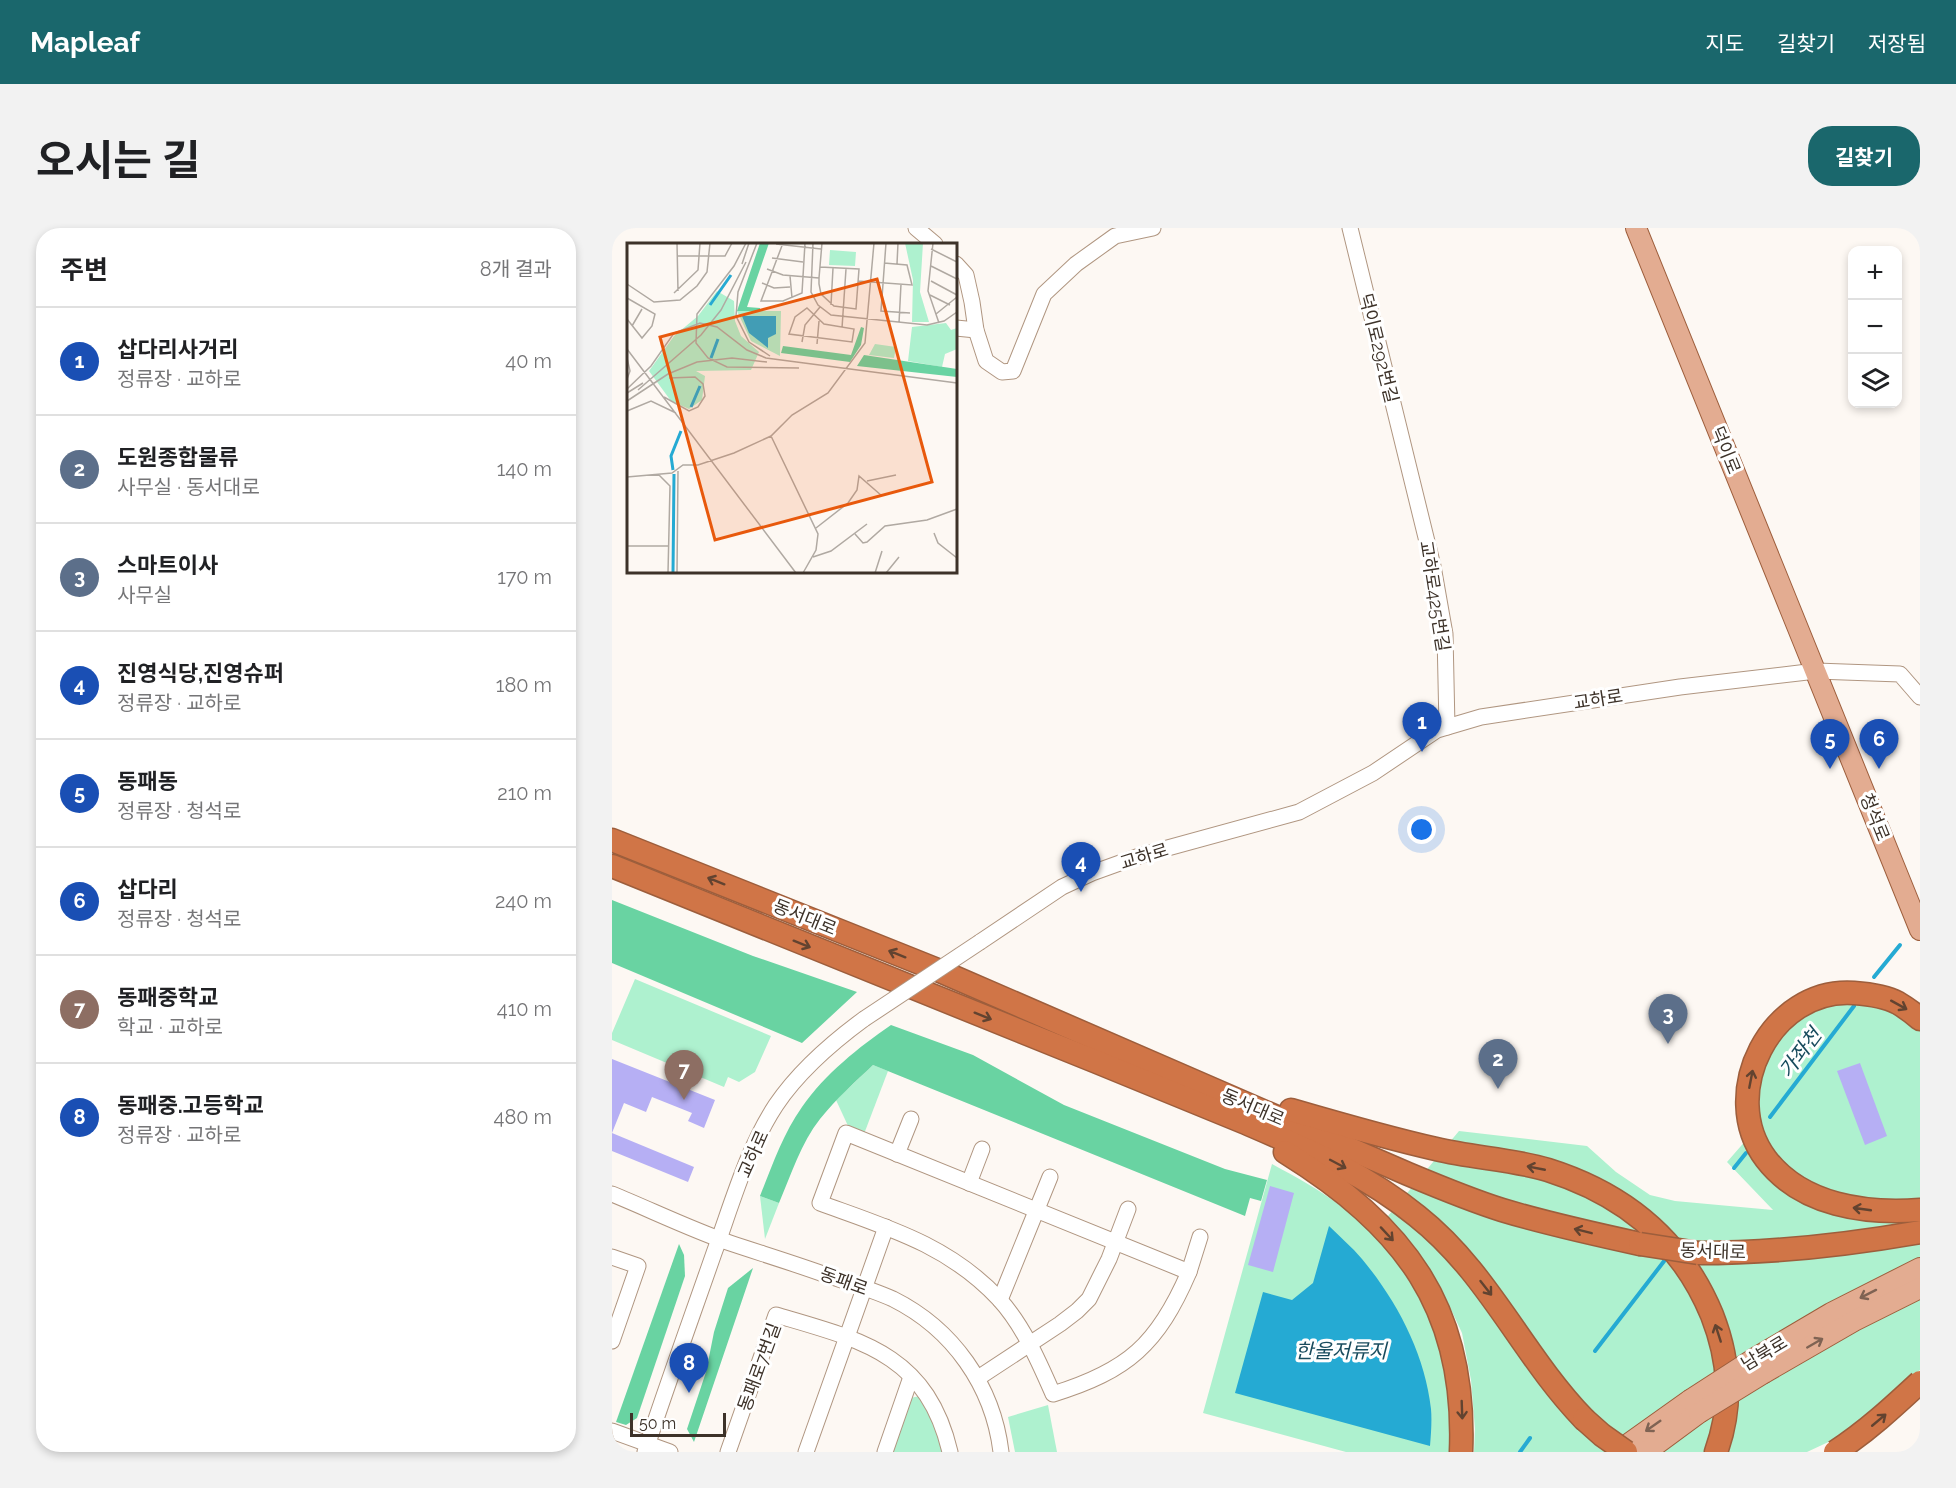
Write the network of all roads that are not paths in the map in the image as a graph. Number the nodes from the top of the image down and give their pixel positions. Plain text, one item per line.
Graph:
1 (916, 228) edge
2 (1153, 228) edge
3 (1350, 228) edge
4 (1636, 228) edge
5 (934, 243) edge
6 (957, 265) edge
7 (957, 328) edge
8 (976, 330) junction
9 (1409, 467) joint
10 (1816, 671) junction
11 (1920, 697) edge
12 (1447, 727) junction
13 (612, 840) edge
14 (612, 866) edge
15 (612, 872) edge
16 (769, 930) junction
17 (1920, 930) edge
18 (1043, 1015) junction
19 (1920, 1019) edge
20 (1164, 1089) junction
21 (910, 1119) dead end
22 (982, 1149) dead end
23 (897, 1154) junction
24 (1050, 1177) dead end
25 (969, 1183) junction
26 (612, 1194) edge
27 (1128, 1209) dead end
28 (1038, 1210) junction
29 (1920, 1210) edge
30 (886, 1227) junction
31 (1920, 1232) edge
32 (1200, 1237) dead end
33 (719, 1239) junction
34 (1115, 1242) junction
35 (612, 1257) edge
36 (1920, 1268) edge
37 (1189, 1272) junction
38 (864, 1288) junction
39 (1920, 1288) edge
40 (1000, 1300) junction
41 (847, 1336) junction
42 (612, 1341) edge
43 (1030, 1344) junction
44 (1760, 1365) junction
45 (911, 1377) junction
46 (978, 1378) junction
47 (1920, 1382) edge
48 (1695, 1406) junction
49 (612, 1431) edge
50 (646, 1448) edge
51 (670, 1452) edge
52 (728, 1452) edge
53 (806, 1452) edge
54 (885, 1452) edge
55 (950, 1452) edge
56 (1001, 1452) edge
57 (1461, 1452) edge
58 (1617, 1452) edge
59 (1626, 1452) edge
60 (1646, 1452) edge
61 (1716, 1452) edge
62 (1834, 1452) edge

1 - 5 street
2 - 8 street
3 - 9 street, 덕이로292번길
4 - 10 main road, 덕이로
6 - 8 street
7 - 8 street
9 - 12 street, 교하로425번길
10 - 11 street, 교하로
10 - 12 street, 교하로
10 - 17 main road, 청석로
12 - 33 street, 교하로, bridge
18 -> 13 highway, 동서대로
14 - 16 highway, 동서대로
15 - 16 highway
16 -> 20 highway, 동서대로
31 -> 18 highway, 동서대로, bridge
61 -> 18 highway
29 -> 19 highway
20 -> 57 highway
20 -> 59 highway, 동서대로, bridge
21 - 23 street
22 - 25 street
23 - 25 street
23 - 30 street
24 - 28 street
25 - 28 street
26 - 33 street, 동패로
27 - 34 street
28 - 34 street
28 - 40 street
30 - 38 street
30 - 40 street
32 - 37 street
33 - 38 street, 동패로
33 - 50 street, 교하로
34 - 37 street
34 - 43 street
35 - 42 street
36 -> 44 main road, 남북로
37 - 43 street
38 - 41 street
38 - 46 street, 동패로
44 -> 39 main road, 남북로
40 - 43 street
41 - 45 street, 동패로7번길
41 - 52 street, 동패로7번길
41 - 53 street
43 - 46 street
44 - 48 main road, 남북로, bridge
45 - 54 street
45 - 55 street, 동패로7번길
46 - 56 street, 동패로
62 -> 47 highway, bridge
48 -> 58 main road, 남북로
48 - 60 main road, 남북로
49 - 50 street
50 - 51 street

